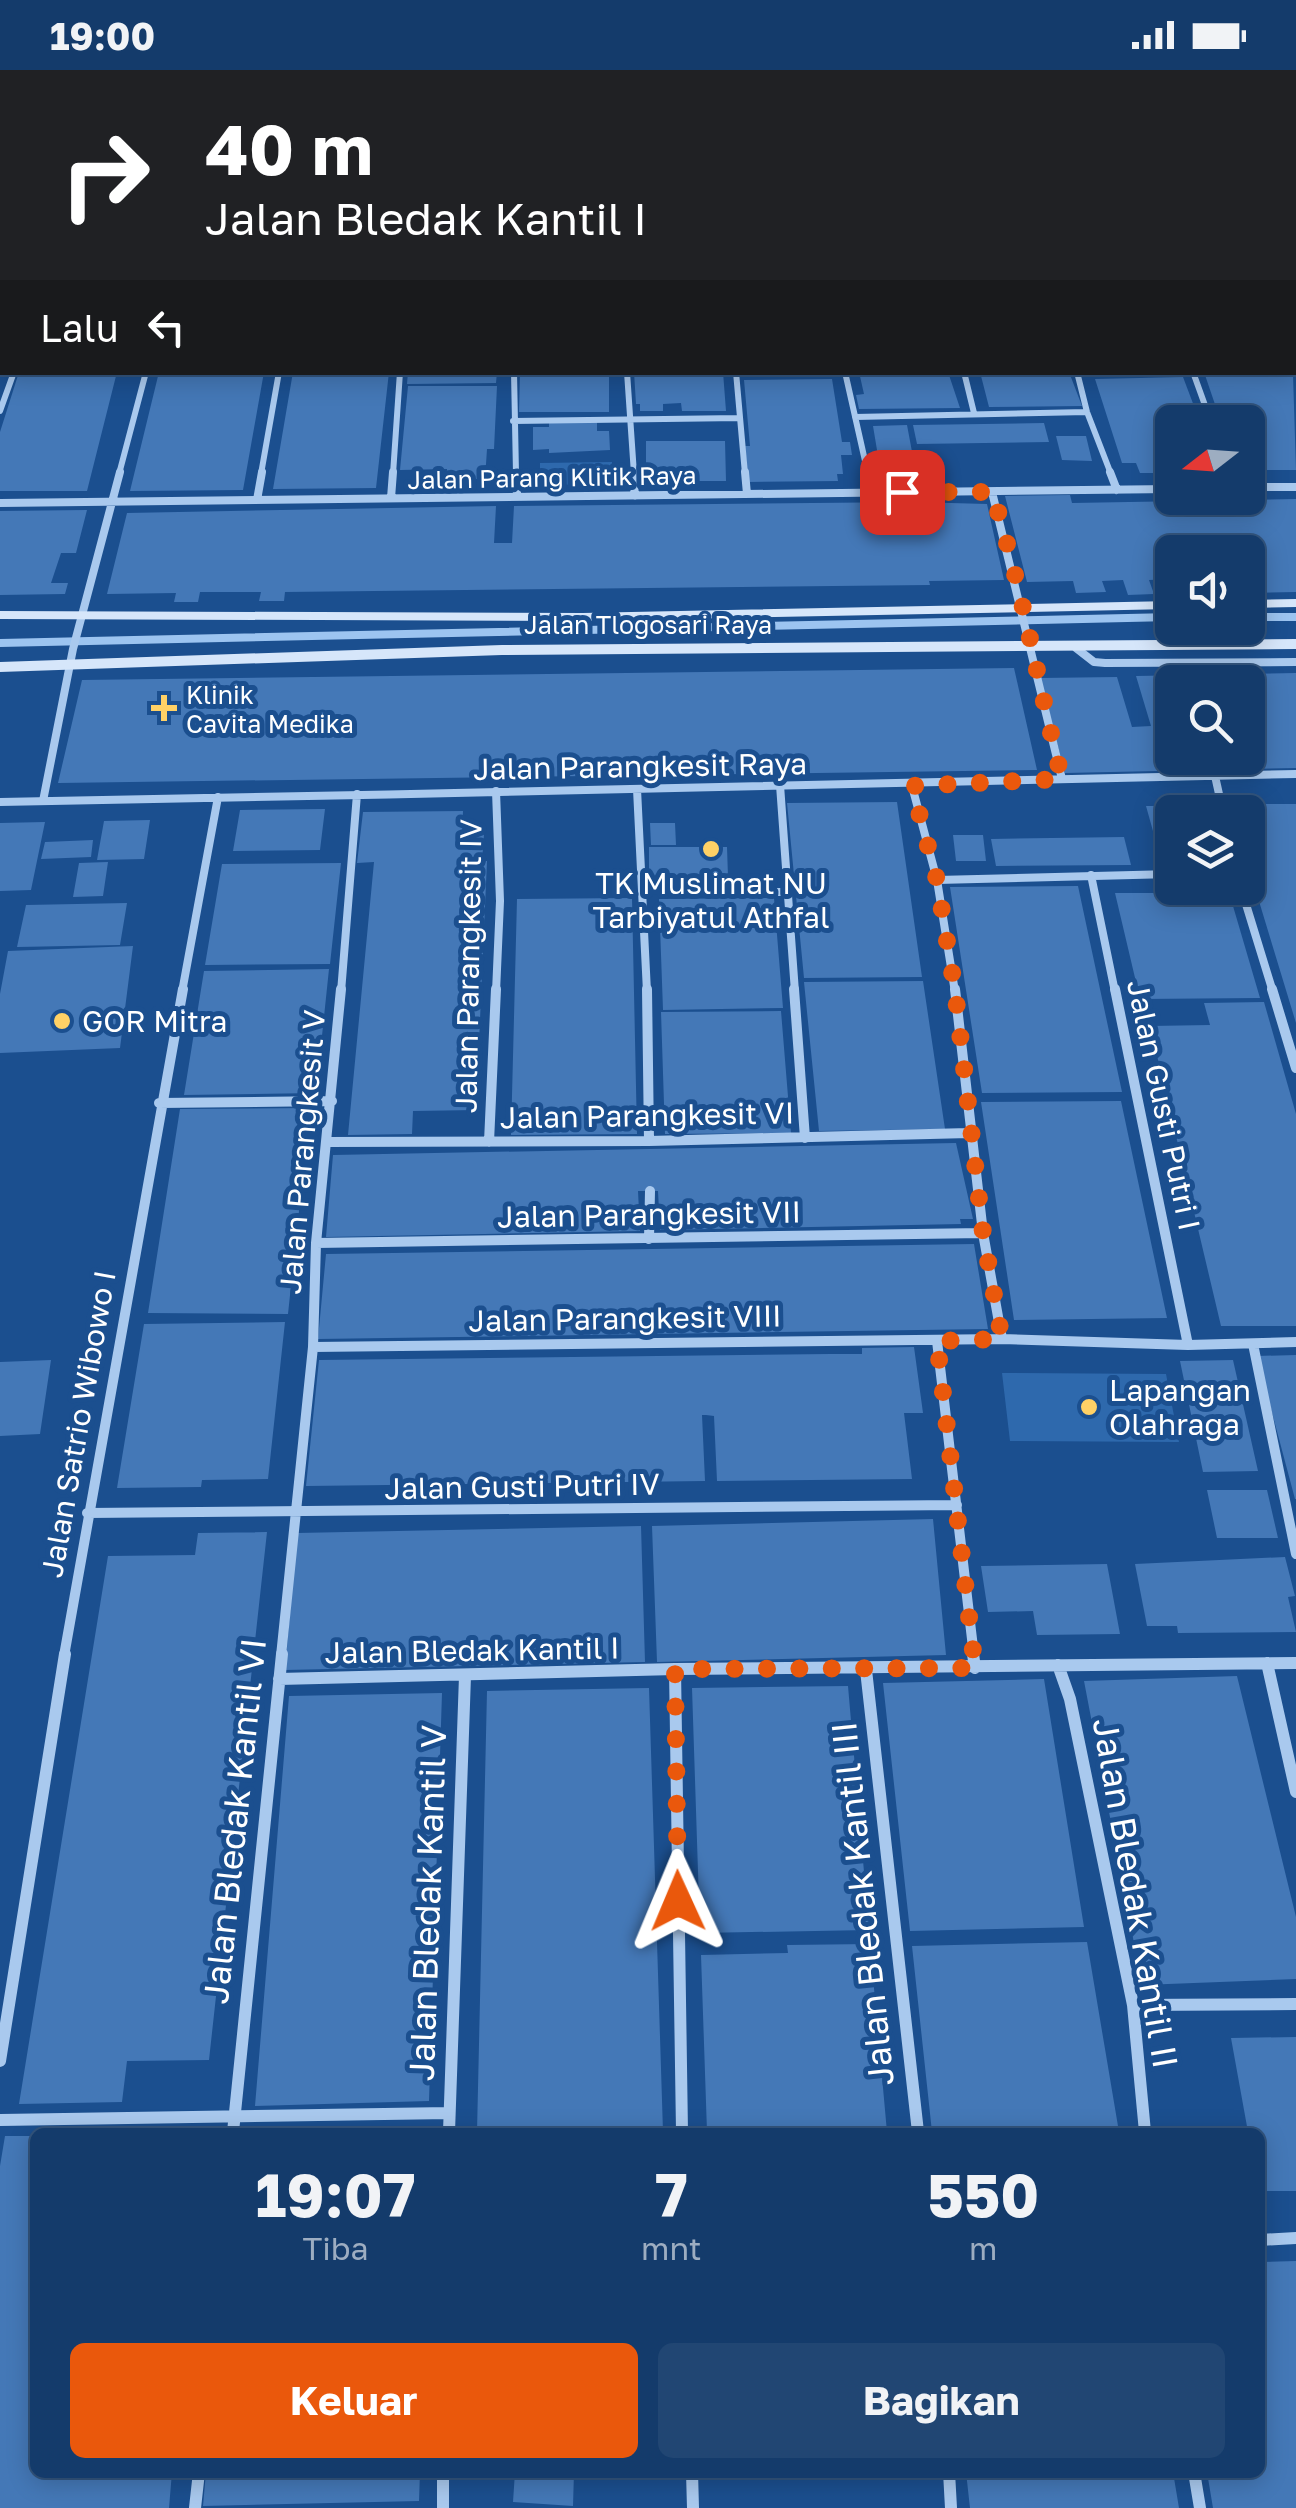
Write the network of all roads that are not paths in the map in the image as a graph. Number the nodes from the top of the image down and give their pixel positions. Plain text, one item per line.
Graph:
1 (13, 375) edge
2 (145, 375) edge
3 (278, 375) edge
4 (400, 375) edge
5 (514, 375) edge
6 (627, 375) edge
7 (736, 375) edge
8 (846, 375) edge
9 (965, 375) edge
10 (1077, 375) edge
11 (1195, 375) edge
12 (1206, 405) edge
13 (0, 411) edge
14 (1086, 412) junction
15 (974, 413) junction
16 (854, 417) junction
17 (740, 418) junction
18 (630, 420) junction
19 (513, 421) junction
20 (1265, 487) edge
21 (1296, 488) edge
22 (1155, 489) edge
23 (1117, 490) junction
24 (992, 492) junction
25 (872, 493) junction
26 (747, 494) junction
27 (635, 496) junction
28 (517, 497) junction
29 (391, 498) junction
30 (257, 500) junction
31 (112, 502) junction
32 (0, 503) edge
33 (1155, 604) edge
34 (1265, 604) edge
35 (1296, 604) edge
36 (1026, 608) junction
37 (0, 616) edge
38 (81, 618) junction
39 (1296, 644) edge
40 (1034, 646) junction
41 (1076, 648) junction
42 (72, 658) junction
43 (1296, 662) edge
44 (0, 667) edge
45 (1296, 774) edge
46 (1214, 776) junction
47 (1062, 779) junction
48 (780, 785) junction
49 (912, 786) junction
50 (637, 789) junction
51 (496, 791) junction
52 (357, 794) junction
53 (1219, 795) edge
54 (218, 797) junction
55 (43, 801) junction
56 (0, 802) edge
57 (1155, 874) edge
58 (1091, 875) junction
59 (937, 880) junction
60 (730, 892) dead end
61 (786, 892) junction
62 (1246, 905) edge
63 (1296, 1068) edge
64 (332, 1100) junction
65 (159, 1103) junction
66 (969, 1133) junction
67 (804, 1138) junction
68 (649, 1141) junction
69 (326, 1142) junction
70 (489, 1142) junction
71 (650, 1191) dead end
72 (983, 1233) junction
73 (649, 1239) junction
74 (316, 1242) junction
75 (1002, 1339) junction
76 (937, 1341) junction
77 (1296, 1342) edge
78 (1188, 1344) junction
79 (1253, 1344) junction
80 (312, 1346) junction
81 (956, 1505) junction
82 (88, 1513) junction
83 (293, 1514) junction
84 (1296, 1554) edge
85 (1267, 1663) junction
86 (1296, 1663) edge
87 (1058, 1665) junction
88 (975, 1668) junction
89 (675, 1669) junction
90 (866, 1670) junction
91 (466, 1676) junction
92 (279, 1679) junction
93 (1296, 1792) edge
94 (1296, 2004) edge
95 (1134, 2005) junction
96 (0, 2061) edge
97 (450, 2113) junction
98 (235, 2114) junction
99 (0, 2120) edge
100 (234, 2128) edge
101 (449, 2128) edge
102 (682, 2128) edge
103 (918, 2128) edge
104 (1145, 2128) edge
105 (1296, 2238) edge
106 (1265, 2240) edge
107 (198, 2478) edge
108 (444, 2478) edge
109 (692, 2478) edge
110 (948, 2478) edge
111 (1195, 2478) edge
112 (195, 2508) edge
113 (443, 2508) edge
114 (693, 2508) edge
115 (951, 2508) edge
116 (1200, 2508) edge

1 - 13 street
2 - 31 street
3 - 30 street
4 - 29 street
5 - 19 street
6 - 18 street
7 - 17 street
8 - 16 street
9 - 15 street
10 - 14 street
11 - 12 street
14 - 15 street
14 - 23 street
15 - 16 street
16 - 25 street
17 - 18 street
17 - 26 street
18 - 19 street
18 - 27 street
19 - 28 street
20 - 21 street
22 - 23 street, Jalan Parang Klitik Raya
23 - 24 street, Jalan Parang Klitik Raya
24 - 25 street, Jalan Parang Klitik Raya
24 - 36 street
25 - 26 street, Jalan Parang Klitik Raya
26 - 27 street, Jalan Parang Klitik Raya
27 - 28 street, Jalan Parang Klitik Raya
28 - 29 street, Jalan Parang Klitik Raya
29 - 30 street, Jalan Parang Klitik Raya
30 - 31 street, Jalan Parang Klitik Raya
31 - 32 street, Jalan Parang Klitik Raya
31 - 38 street
33 - 36 street, Jalan Tlogosari Raya
34 - 35 street
36 - 38 street, Jalan Tlogosari Raya
36 - 40 street
37 - 38 street, Jalan Tlogosari Raya
38 - 42 street
39 - 41 street, Jalan Tlogosari Raya
40 - 41 street, Jalan Tlogosari Raya
40 - 42 street, Jalan Tlogosari Raya
40 - 47 street
41 - 43 street
42 - 44 street, Jalan Tlogosari Raya
42 - 55 street
45 - 46 street, Jalan Parangkesit Raya
46 - 47 street, Jalan Parangkesit Raya
46 - 53 street
47 - 49 street, Jalan Parangkesit Raya
48 - 49 street, Jalan Parangkesit Raya
48 - 50 street, Jalan Parangkesit Raya
48 - 61 street
49 - 59 street
50 - 51 street, Jalan Parangkesit Raya
50 - 68 street
51 - 52 street, Jalan Parangkesit Raya
51 - 70 street, Jalan Parangkesit IV
52 - 54 street, Jalan Parangkesit Raya
52 - 64 street, Jalan Parangkesit V
54 - 55 street, Jalan Parangkesit Raya
54 - 65 street, Jalan Satrio Wibowo I
55 - 56 street, Jalan Parangkesit Raya
57 - 58 street
58 - 59 street
58 - 78 street, Jalan Gusti Putri I
59 - 66 street
60 - 61 street
61 - 67 street
62 - 63 street
64 - 65 street
64 - 69 street, Jalan Parangkesit V
65 - 82 street, Jalan Satrio Wibowo I
66 - 67 street, Jalan Parangkesit VI
66 - 72 street
67 - 68 street, Jalan Parangkesit VI
68 - 70 street, Jalan Parangkesit VI
69 - 70 street, Jalan Parangkesit VI
69 - 74 street, Jalan Parangkesit V
71 - 73 street
72 - 73 street, Jalan Parangkesit VII
72 - 75 street
73 - 74 street, Jalan Parangkesit VII
74 - 80 street, Jalan Parangkesit V
75 - 76 street, Jalan Parangkesit VIII
75 - 78 street, Jalan Parangkesit VIII
76 - 80 street, Jalan Parangkesit VIII
76 - 81 street
77 - 79 street, Jalan Parangkesit VIII
78 - 79 street, Jalan Parangkesit VIII
79 - 84 street
80 - 83 street, Jalan Parangkesit V
81 - 83 street, Jalan Gusti Putri IV
81 - 88 street
82 - 83 street, Jalan Gusti Putri IV
82 - 96 street, Jalan Satrio Wibowo I
83 - 92 street, Jalan Bledak Kantil VI
85 - 86 street, Jalan Bledak Kantil I
85 - 87 street, Jalan Bledak Kantil I
85 - 93 street
87 - 88 street, Jalan Bledak Kantil I
87 - 95 street, Jalan Bledak Kantil II
88 - 90 street, Jalan Bledak Kantil I
89 - 90 street, Jalan Bledak Kantil I
89 - 91 street, Jalan Bledak Kantil I
89 - 102 street
90 - 103 street, Jalan Bledak Kantil III
91 - 92 street, Jalan Bledak Kantil I
91 - 97 street, Jalan Bledak Kantil V
92 - 98 street, Jalan Bledak Kantil VI
94 - 95 street
95 - 104 street, Jalan Bledak Kantil II
97 - 98 street
97 - 101 street, Jalan Bledak Kantil V
98 - 99 street
98 - 100 street, Jalan Bledak Kantil VI
105 - 106 street
107 - 112 street
108 - 113 street
109 - 114 street
110 - 115 street
111 - 116 street

